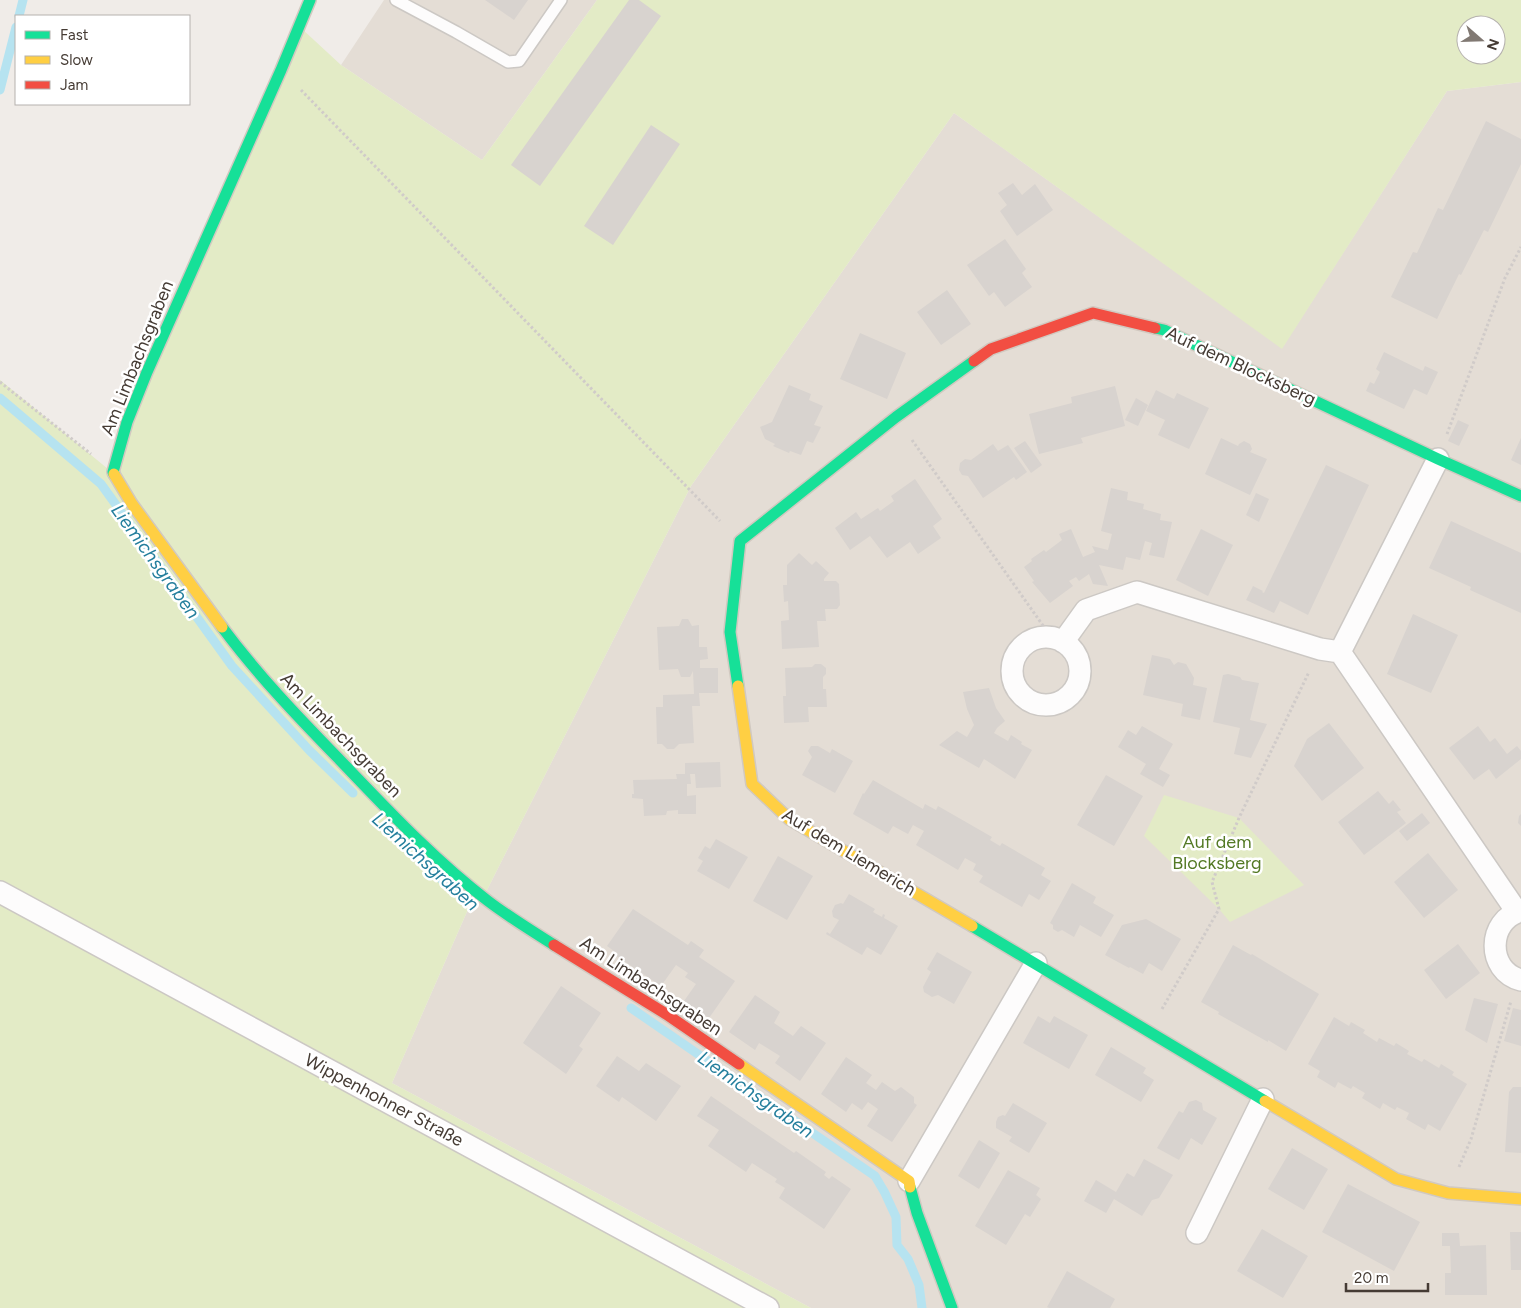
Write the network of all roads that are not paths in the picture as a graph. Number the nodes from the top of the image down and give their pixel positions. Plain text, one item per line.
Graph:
1 (310, 0) edge
2 (396, 0) edge
3 (561, 0) edge
4 (1438, 459) junction
5 (1521, 496) edge
6 (740, 541) joint
7 (1057, 640) road end
8 (1330, 651) junction
9 (0, 892) edge
10 (1519, 912) edge
11 (1036, 963) junction
12 (1519, 979) edge
13 (1263, 1099) junction
14 (909, 1181) junction
15 (1521, 1199) edge
16 (1197, 1233) dead end
17 (768, 1308) edge
18 (952, 1308) edge

1 - 14 street, Am Limbachsgraben
2 - 3 lane
4 - 5 street, Auf dem Blocksberg
4 - 6 street, Auf dem Blocksberg
4 - 8 street
6 - 11 street, Auf dem Liemerich
7 - 8 street
8 - 10 street
9 - 17 street, Wippenhohner Straße
10 - 12 street
11 - 13 street, Auf dem Liemerich
11 - 14 street
13 - 15 street, Auf dem Liemerich
13 - 16 street
14 - 18 street

